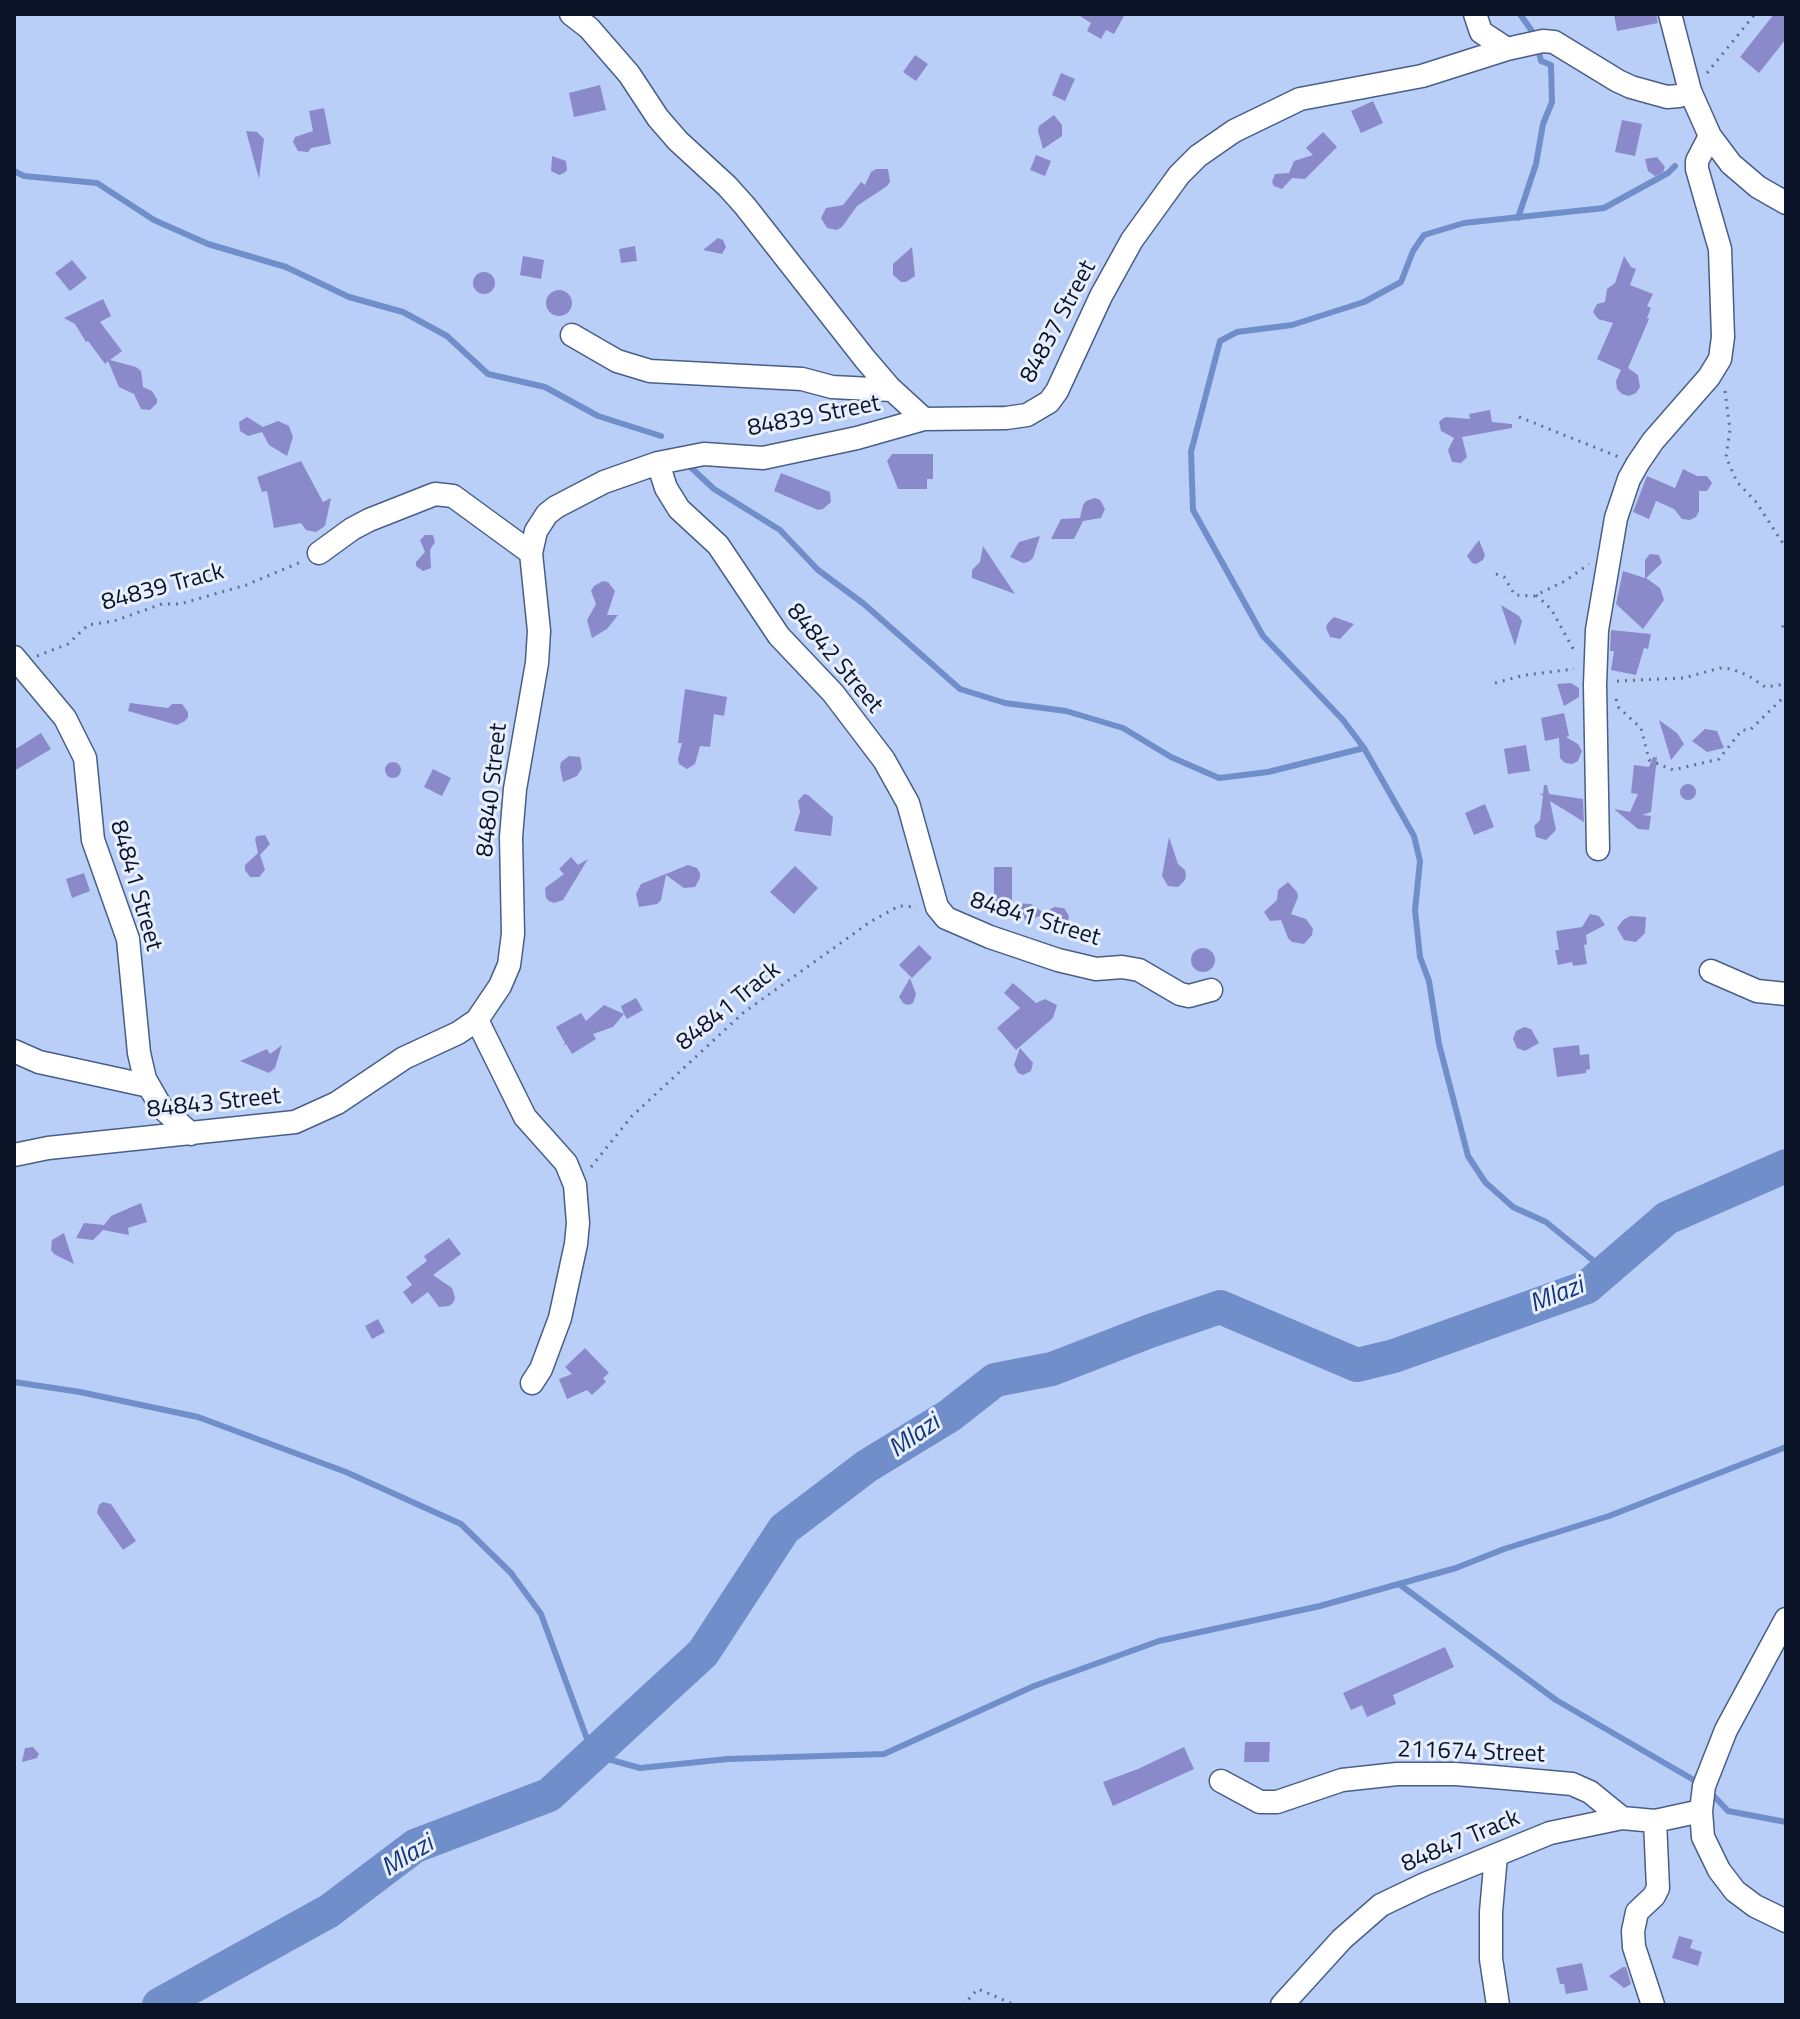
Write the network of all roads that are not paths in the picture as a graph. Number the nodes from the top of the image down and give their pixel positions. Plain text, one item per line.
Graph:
1 (571, 14) edge
2 (1475, 14) edge
3 (1670, 14) edge
4 (1526, 45) junction
5 (1690, 91) junction
6 (1710, 136) junction
7 (1786, 203) edge
8 (572, 335) dead end
9 (892, 390) junction
10 (924, 419) junction
11 (658, 463) junction
12 (576, 496) joint
13 (319, 553) road end
14 (531, 553) junction
15 (17, 660) edge
16 (1598, 849) dead end
17 (937, 907) joint
18 (1711, 971) dead end
19 (1211, 990) dead end
20 (1786, 994) edge
21 (477, 1020) junction
22 (14, 1051) edge
23 (404, 1058) joint
24 (149, 1086) junction
25 (191, 1134) junction
26 (14, 1155) edge
27 (532, 1383) dead end
28 (1786, 1619) edge
29 (1221, 1781) dead end
30 (1701, 1811) junction
31 (1622, 1818) junction
32 (1655, 1821) junction
33 (1496, 1855) junction
34 (1786, 1921) edge
35 (1282, 2005) edge
36 (1498, 2005) edge
37 (1653, 2005) edge

1 - 9 street
2 - 4 street
3 - 5 street
4 - 5 street
4 - 10 street, 84837 Street
5 - 6 street
6 - 7 street
6 - 16 street
8 - 9 street
9 - 10 street
10 - 11 street, 84839 Street
11 - 12 street, 84839 Street
11 - 17 street, 84842 Street
12 - 14 street, 84840 Street
13 - 14 street
14 - 21 street, 84840 Street
15 - 24 street, 84841 Street
17 - 19 street, 84841 Street
18 - 20 street
21 - 23 street, 84840 Street
21 - 27 street
22 - 24 street
23 - 25 street, 84843 Street
24 - 25 street, 84841 Street
25 - 26 street, 84843 Street
28 - 30 street
29 - 31 street, 211674 Street
30 - 32 street, 84847 Track
30 - 34 street
31 - 32 street, 84847 Track
31 - 33 street, 84847 Track
32 - 37 street
33 - 35 street, 84847 Track
33 - 36 street

